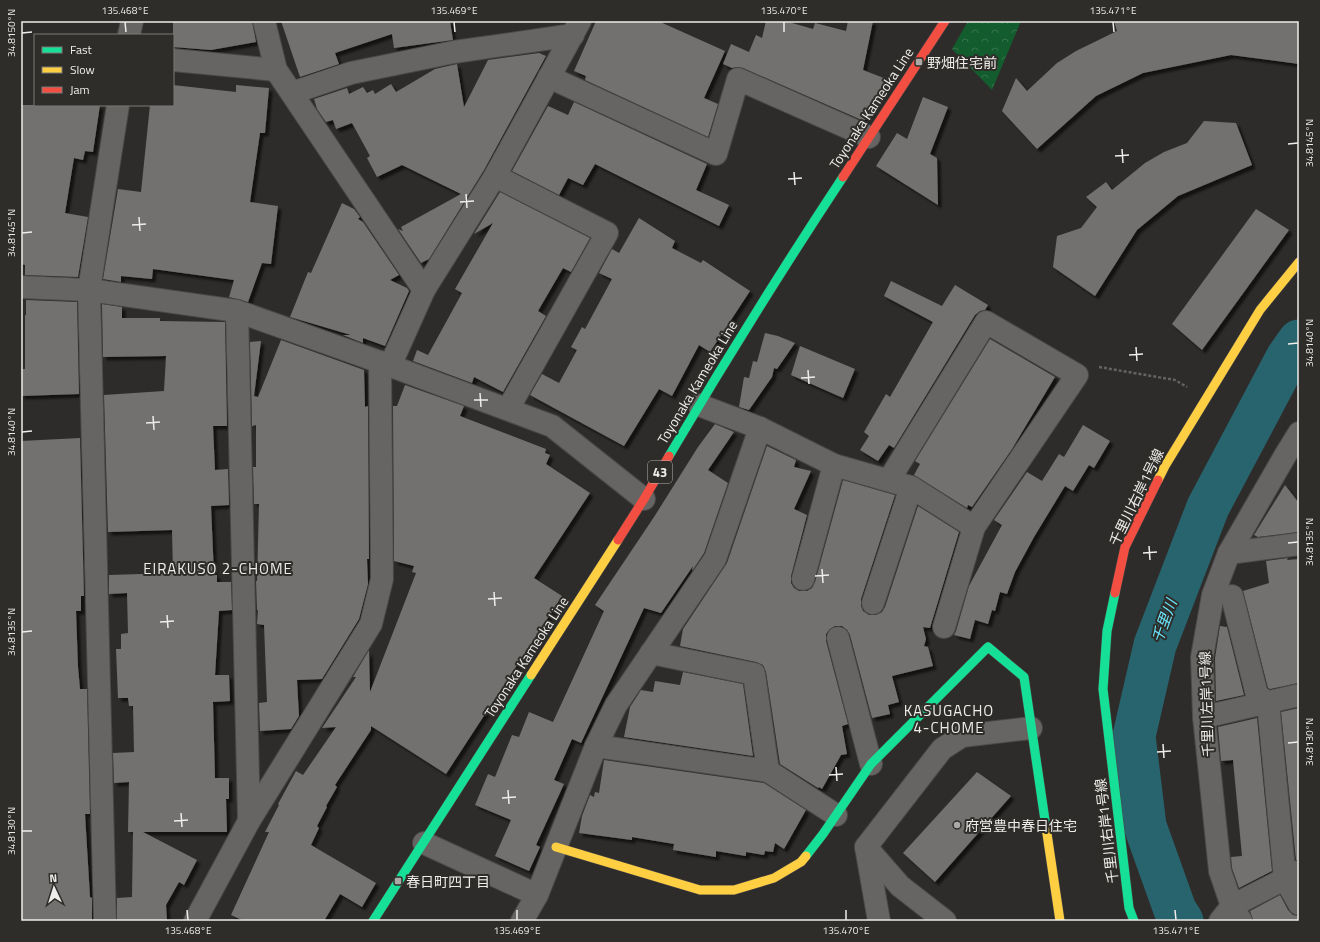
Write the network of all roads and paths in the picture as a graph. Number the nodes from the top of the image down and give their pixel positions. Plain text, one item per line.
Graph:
1 (132, 21) edge
2 (264, 21) edge
3 (945, 21) edge
4 (576, 28) edge
5 (129, 34) edge
6 (174, 60) edge
7 (276, 70) junction
8 (549, 78) junction
9 (292, 94) junction
10 (118, 106) edge
11 (869, 137) junction
12 (494, 176) junction
13 (1299, 262) edge
14 (21, 287) edge
15 (89, 290) junction
16 (424, 290) junction
17 (237, 311) junction
18 (385, 364) junction
19 (1077, 375) junction
20 (1206, 398) junction
21 (699, 405) junction
22 (508, 409) junction
23 (760, 428) junction
24 (1299, 434) edge
25 (834, 465) junction
26 (889, 480) junction
27 (911, 487) junction
28 (644, 499) junction
29 (974, 527) junction
30 (1299, 544) edge
31 (1229, 553) junction
32 (804, 579) dead end
33 (1232, 596) dead end
34 (873, 602) dead end
35 (944, 627) dead end
36 (838, 638) dead end
37 (651, 653) junction
38 (1299, 695) edge
39 (1268, 703) junction
40 (1204, 717) junction
41 (1031, 728) junction
42 (596, 746) junction
43 (871, 764) junction
44 (768, 771) junction
45 (836, 815) junction
46 (249, 821) junction
47 (424, 843) junction
48 (556, 847) junction
49 (866, 847) junction
50 (1292, 875) edge
51 (538, 895) junction
52 (1299, 904) edge
53 (1229, 916) edge
54 (105, 921) edge
55 (195, 921) edge
56 (373, 921) edge
57 (522, 921) edge
58 (879, 921) edge
59 (945, 921) edge
60 (1060, 921) edge
61 (1134, 921) edge

1 - 5 street
2 - 7 street
3 - 11 street, Toyonaka Kameoka Line / 43
4 - 8 street
4 - 9 street
6 - 7 street
7 - 9 street
8 - 11 street
8 - 12 street
9 - 16 street
10 - 15 street
11 - 21 street, Toyonaka Kameoka Line / 43
12 - 16 street
12 - 22 street
13 - 20 street, 千里川右岸1号線
14 - 15 street
15 - 17 street
15 - 54 street
16 - 18 street
17 - 18 street
17 - 46 street
18 - 22 street
18 - 46 street
19 - 20 path
19 - 26 street
19 - 29 street
20 - 61 street, 千里川右岸1号線
21 - 23 street
21 - 28 street, Toyonaka Kameoka Line / 43
22 - 28 street
23 - 25 street
23 - 37 street
24 - 31 street, 千里川左岸1号線
25 - 26 street
25 - 32 street
26 - 27 street
27 - 29 street
27 - 34 street
28 - 47 street, Toyonaka Kameoka Line / 43
29 - 35 street
30 - 31 street
31 - 40 street, 千里川左岸1号線
33 - 39 street
36 - 43 street
37 - 42 street
37 - 44 street
38 - 39 street
39 - 40 street
39 - 50 street
40 - 53 street, 千里川左岸1号線
41 - 43 street
41 - 49 street
41 - 60 street
42 - 44 street
42 - 48 street
43 - 45 street
44 - 45 street
45 - 48 street
46 - 55 street
47 - 51 street
47 - 56 street, Toyonaka Kameoka Line / 43
48 - 51 street
49 - 58 street
49 - 59 street
50 - 52 street
50 - 53 street
51 - 57 street

